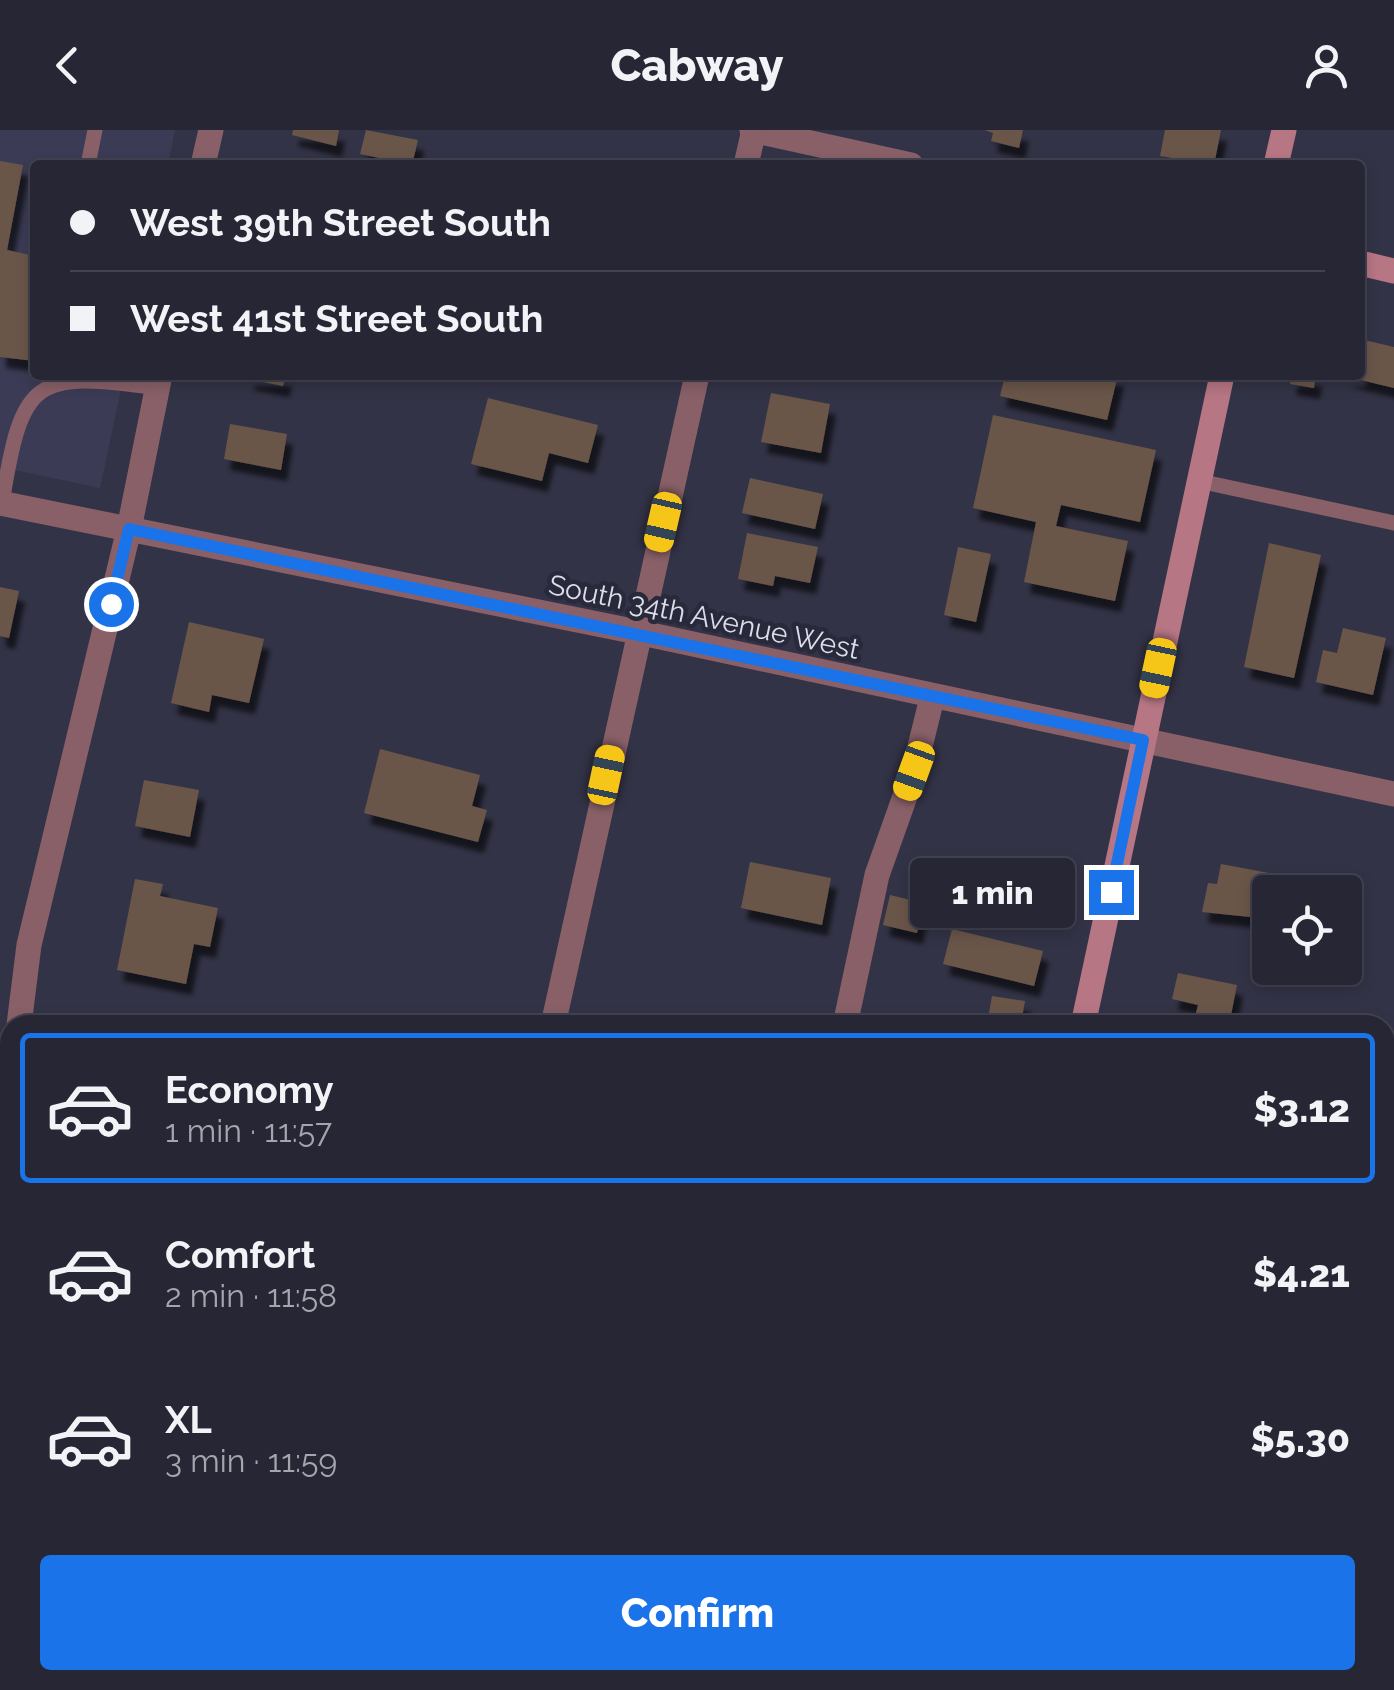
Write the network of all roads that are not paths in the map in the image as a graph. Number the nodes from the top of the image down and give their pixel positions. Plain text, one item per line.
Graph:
1 (95, 130) edge
2 (210, 130) edge
3 (753, 130) edge
4 (1284, 130) edge
5 (89, 160) edge
6 (205, 160) edge
7 (747, 160) edge
8 (889, 160) edge
9 (1277, 160) edge
10 (1365, 264) edge
11 (1394, 270) edge
12 (75, 380) edge
13 (122, 380) edge
14 (696, 380) edge
15 (1221, 380) edge
16 (159, 382) edge
17 (1199, 481) junction
18 (1, 503) edge
19 (1394, 523) edge
20 (129, 529) junction
21 (637, 632) junction
22 (932, 698) junction
23 (1143, 740) junction
24 (1394, 794) edge
25 (20, 1015) edge
26 (554, 1015) edge
27 (847, 1015) edge
28 (1085, 1015) edge

1 - 5 lane
2 - 6 street
3 - 7 street
3 - 8 street
4 - 9 main road
10 - 11 main road
12 - 18 lane
13 - 16 lane
14 - 21 street
15 - 17 main road
16 - 20 street
17 - 19 lane
17 - 23 main road
18 - 20 street, South 34th Avenue West
20 - 21 street, South 34th Avenue West
20 - 25 street
21 - 22 street, South 34th Avenue West
21 - 26 street
22 - 23 street, South 34th Avenue West
22 - 27 street
23 - 24 street, South 34th Avenue West
23 - 28 main road

